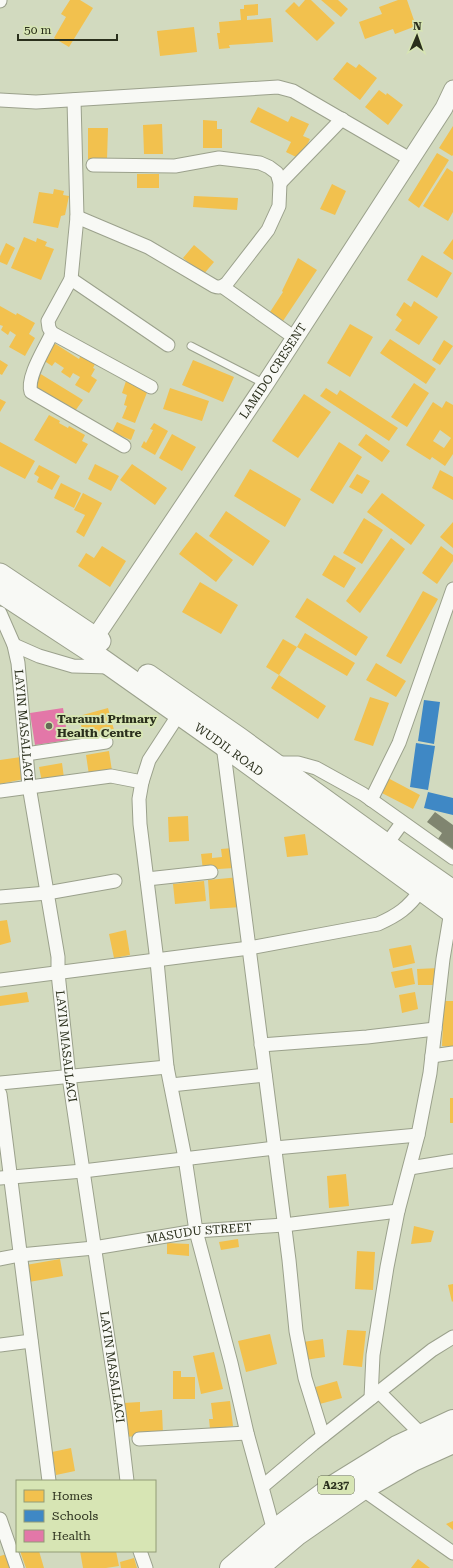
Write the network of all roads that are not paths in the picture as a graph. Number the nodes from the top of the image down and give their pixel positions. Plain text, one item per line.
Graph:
1 (453, 89) edge
2 (0, 100) edge
3 (74, 100) junction
4 (342, 119) junction
5 (410, 159) junction
6 (94, 165) dead end
7 (280, 183) junction
8 (77, 217) junction
9 (71, 279) junction
10 (223, 287) junction
11 (52, 333) junction
12 (295, 338) junction
13 (168, 345) dead end
14 (191, 346) dead end
15 (265, 384) junction
16 (151, 387) dead end
17 (124, 446) dead end
18 (0, 574) edge
19 (453, 589) edge
20 (0, 592) edge
21 (0, 613) edge
22 (91, 643) junction
23 (14, 645) junction
24 (112, 668) junction
25 (179, 714) junction
26 (106, 742) dead end
27 (223, 745) junction
28 (26, 754) junction
29 (274, 763) junction
30 (142, 782) junction
31 (29, 786) junction
32 (0, 791) edge
33 (371, 800) junction
34 (402, 822) junction
35 (386, 845) junction
36 (453, 858) edge
37 (210, 872) dead end
38 (147, 879) junction
39 (115, 881) dead end
40 (421, 890) junction
41 (47, 893) junction
42 (0, 897) edge
43 (452, 905) edge
44 (249, 948) junction
45 (157, 961) junction
46 (58, 973) junction
47 (0, 980) edge
48 (435, 1029) junction
49 (261, 1045) junction
50 (453, 1053) edge
51 (432, 1056) junction
52 (167, 1067) junction
53 (265, 1075) junction
54 (69, 1077) junction
55 (0, 1083) edge
56 (171, 1085) junction
57 (0, 1094) edge
58 (418, 1135) junction
59 (274, 1148) junction
60 (185, 1158) junction
61 (453, 1161) edge
62 (410, 1168) junction
63 (83, 1171) junction
64 (5, 1177) edge
65 (398, 1211) junction
66 (284, 1224) junction
67 (196, 1231) junction
68 (94, 1248) junction
69 (20, 1255) junction
70 (0, 1259) edge
71 (453, 1337) edge
72 (31, 1341) junction
73 (0, 1345) edge
74 (375, 1395) junction
75 (453, 1421) edge
76 (247, 1433) junction
77 (323, 1436) junction
78 (422, 1436) junction
79 (139, 1439) dead end
80 (453, 1442) edge
81 (49, 1480) edge
82 (127, 1480) edge
83 (263, 1486) junction
84 (362, 1489) junction
85 (0, 1519) edge
86 (274, 1531) junction
87 (9, 1545) edge
88 (140, 1552) edge
89 (453, 1553) edge
90 (17, 1568) edge
91 (146, 1568) edge
92 (231, 1568) edge
93 (257, 1568) edge

1 - 5 street, LAMIDO CRESENT
2 - 3 street
3 - 4 street
3 - 8 street
4 - 5 street
4 - 7 street
5 - 12 street, LAMIDO CRESENT
6 - 7 street
7 - 10 street
8 - 9 street
8 - 10 street
9 - 11 street
9 - 13 street
10 - 12 street
11 - 16 street
11 - 17 street
12 - 15 street, LAMIDO CRESENT
14 - 15 lane
15 - 22 street, LAMIDO CRESENT
18 - 22 main road, WUDIL ROAD
19 - 33 street
20 - 22 main road, WUDIL ROAD
21 - 23 street, LAYIN MASALLACI
22 - 24 main road, WUDIL ROAD
22 - 29 main road, WUDIL ROAD
23 - 24 street
23 - 28 street, LAYIN MASALLACI
24 - 25 main road, WUDIL ROAD
25 - 27 main road, WUDIL ROAD
25 - 30 street
26 - 28 street
27 - 40 main road, WUDIL ROAD
27 - 44 street
28 - 31 street, LAYIN MASALLACI
29 - 33 street
29 - 35 main road, WUDIL ROAD
30 - 31 street
30 - 38 street
31 - 32 street
31 - 41 street, LAYIN MASALLACI
33 - 34 street
34 - 35 street
34 - 36 street
35 - 43 main road, WUDIL ROAD
37 - 38 street
38 - 45 street
39 - 41 street
40 - 43 main road, WUDIL ROAD
40 - 44 street
41 - 42 street
41 - 46 street, LAYIN MASALLACI
43 - 48 street
44 - 45 street
44 - 49 street
45 - 46 street
45 - 52 street
46 - 47 street
46 - 54 street, LAYIN MASALLACI
48 - 49 street
48 - 51 street
49 - 53 street
50 - 51 street
51 - 58 street
52 - 54 street
52 - 56 street
53 - 56 street
53 - 59 street
54 - 55 street
54 - 63 street, LAYIN MASALLACI
56 - 60 street
57 - 64 street
58 - 59 street
58 - 62 street
59 - 60 street
59 - 66 street
60 - 63 street
60 - 67 street
61 - 62 street
62 - 65 street
63 - 64 street
63 - 68 street, LAYIN MASALLACI
64 - 69 street
65 - 66 street, MASUDU STREET
65 - 74 street
66 - 67 street, MASUDU STREET
66 - 77 street
67 - 68 street, MASUDU STREET
67 - 76 street
68 - 69 street, MASUDU STREET
68 - 82 street, LAYIN MASALLACI
69 - 70 street, MASUDU STREET
69 - 72 street
71 - 74 street
72 - 73 street
72 - 81 street
74 - 77 street
74 - 78 street
75 - 78 highway, A237
76 - 79 street
76 - 83 street
77 - 83 street
78 - 86 highway, A237
80 - 84 highway, A237
83 - 86 street
84 - 89 street
84 - 93 highway, A237
85 - 87 street
86 - 92 highway, A237
87 - 90 street
88 - 91 street

